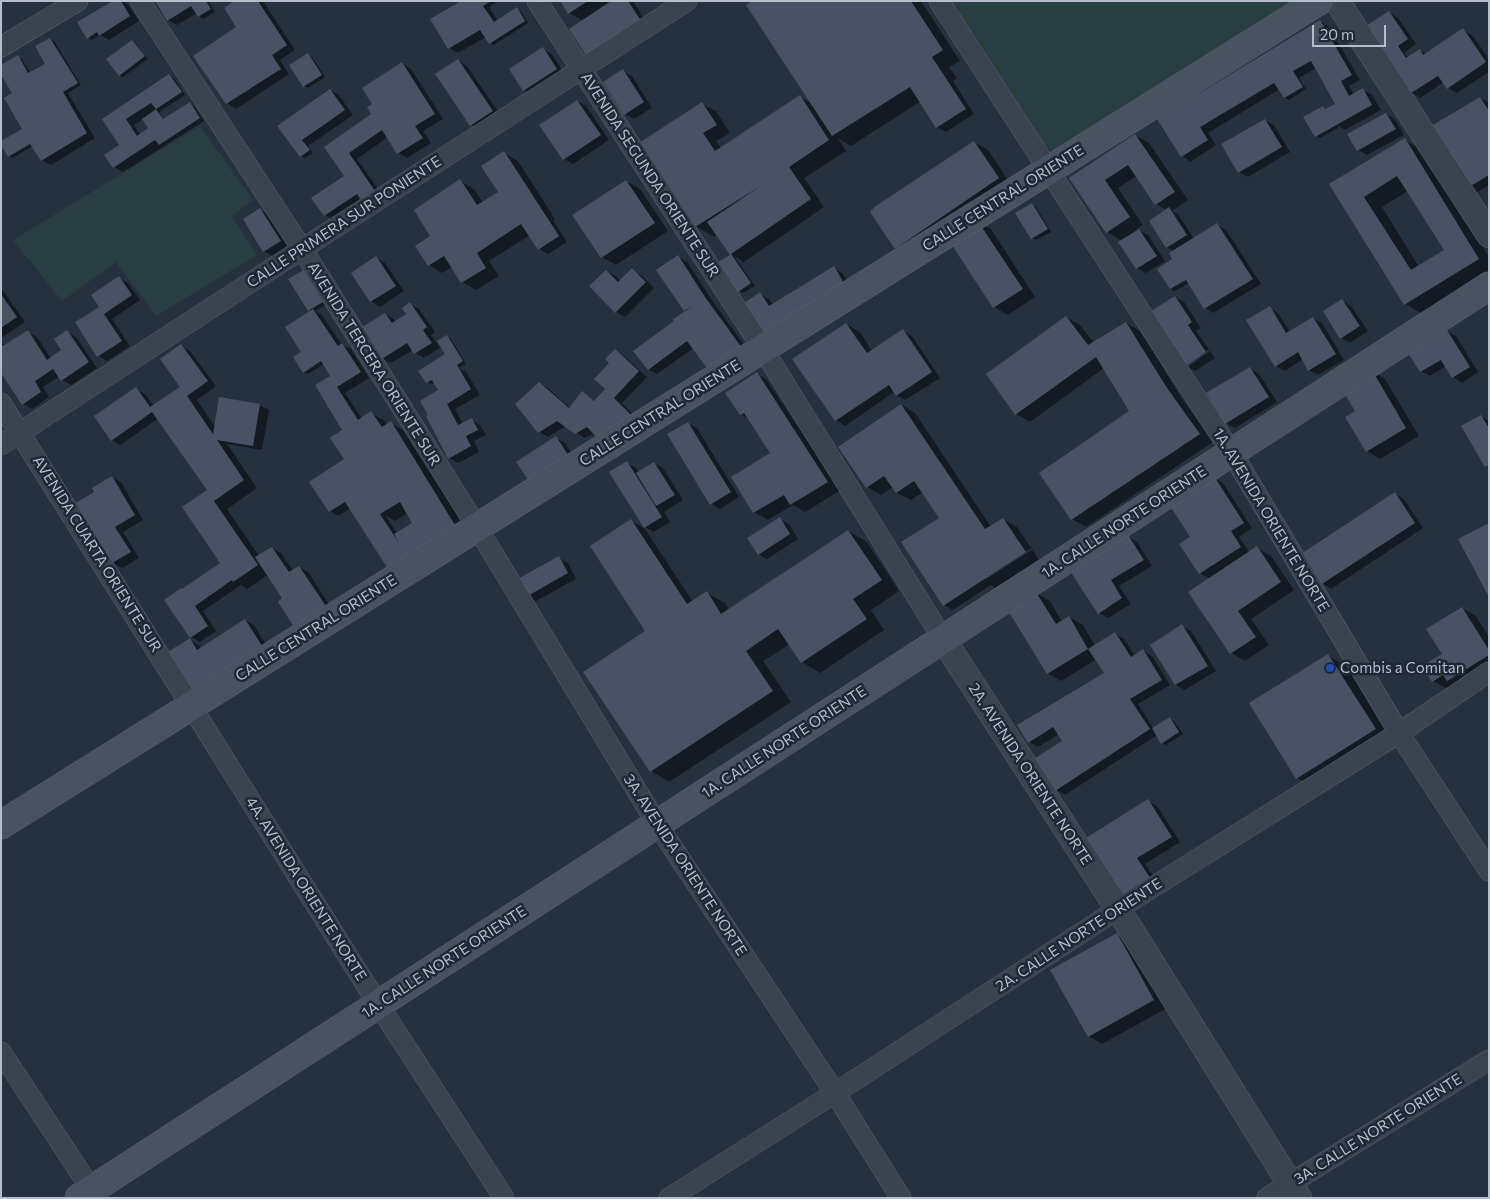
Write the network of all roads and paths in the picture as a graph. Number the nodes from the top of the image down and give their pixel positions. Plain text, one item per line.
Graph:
1 (78, 1) edge
2 (140, 1) edge
3 (537, 1) edge
4 (687, 1) edge
5 (939, 1) edge
6 (1319, 1) edge
7 (1337, 1) edge
8 (1, 47) edge
9 (581, 70) junction
10 (1049, 170) junction
11 (1489, 236) edge
12 (302, 248) junction
13 (1489, 286) edge
14 (763, 349) junction
15 (1, 403) edge
16 (21, 432) junction
17 (1, 445) edge
18 (1232, 453) junction
19 (477, 527) junction
20 (943, 639) junction
21 (1489, 672) edge
22 (192, 706) junction
23 (1399, 733) junction
24 (657, 824) junction
25 (1, 825) edge
26 (1489, 871) edge
27 (1118, 909) junction
28 (378, 1004) junction
29 (1, 1052) edge
30 (1489, 1060) edge
31 (835, 1093) junction
32 (1295, 1190) edge
33 (89, 1195) edge
34 (504, 1198) edge
35 (669, 1198) edge
36 (901, 1198) edge
37 (1267, 1198) edge

1 - 8 street
2 - 12 street, AVENIDA TERCERA ORIENTE SUR
3 - 9 street, AVENIDA SEGUNDA ORIENTE SUR
4 - 9 street, CALLE PRIMERA SUR PONIENTE
5 - 10 street, 1A. AVENIDA ORIENTE NORTE
6 - 10 main road, CALLE CENTRAL ORIENTE
7 - 11 street
9 - 12 street, CALLE PRIMERA SUR PONIENTE
9 - 14 street, AVENIDA SEGUNDA ORIENTE SUR
10 - 14 main road, CALLE CENTRAL ORIENTE
10 - 18 street, 1A. AVENIDA ORIENTE NORTE
12 - 16 street, CALLE PRIMERA SUR PONIENTE
12 - 19 street, AVENIDA TERCERA ORIENTE SUR
13 - 18 main road, 1A. CALLE NORTE ORIENTE
14 - 19 main road, CALLE CENTRAL ORIENTE
14 - 20 street, 2A. AVENIDA ORIENTE NORTE
15 - 16 street, AVENIDA CUARTA ORIENTE SUR
16 - 17 street, CALLE PRIMERA SUR PONIENTE
16 - 22 street, AVENIDA CUARTA ORIENTE SUR
18 - 20 main road, 1A. CALLE NORTE ORIENTE
18 - 23 street, 1A. AVENIDA ORIENTE NORTE
19 - 22 main road, CALLE CENTRAL ORIENTE
19 - 24 street, 3A. AVENIDA ORIENTE NORTE
20 - 24 main road, 1A. CALLE NORTE ORIENTE
20 - 27 street, 2A. AVENIDA ORIENTE NORTE
21 - 23 street, 2A. CALLE NORTE ORIENTE
22 - 25 main road, CALLE CENTRAL ORIENTE
22 - 28 street, 4A. AVENIDA ORIENTE NORTE
23 - 26 street, 1A. AVENIDA ORIENTE NORTE
23 - 27 street, 2A. CALLE NORTE ORIENTE
24 - 28 main road, 1A. CALLE NORTE ORIENTE
24 - 31 street, 3A. AVENIDA ORIENTE NORTE
27 - 31 street, 2A. CALLE NORTE ORIENTE
27 - 32 street, 2A. AVENIDA ORIENTE NORTE
28 - 33 main road, 1A. CALLE NORTE ORIENTE
28 - 34 street, 4A. AVENIDA ORIENTE NORTE
29 - 33 street
30 - 32 street, 3A. CALLE NORTE ORIENTE
31 - 35 street, 2A. CALLE NORTE ORIENTE
31 - 36 street, 3A. AVENIDA ORIENTE NORTE
32 - 37 street, 3A. CALLE NORTE ORIENTE

